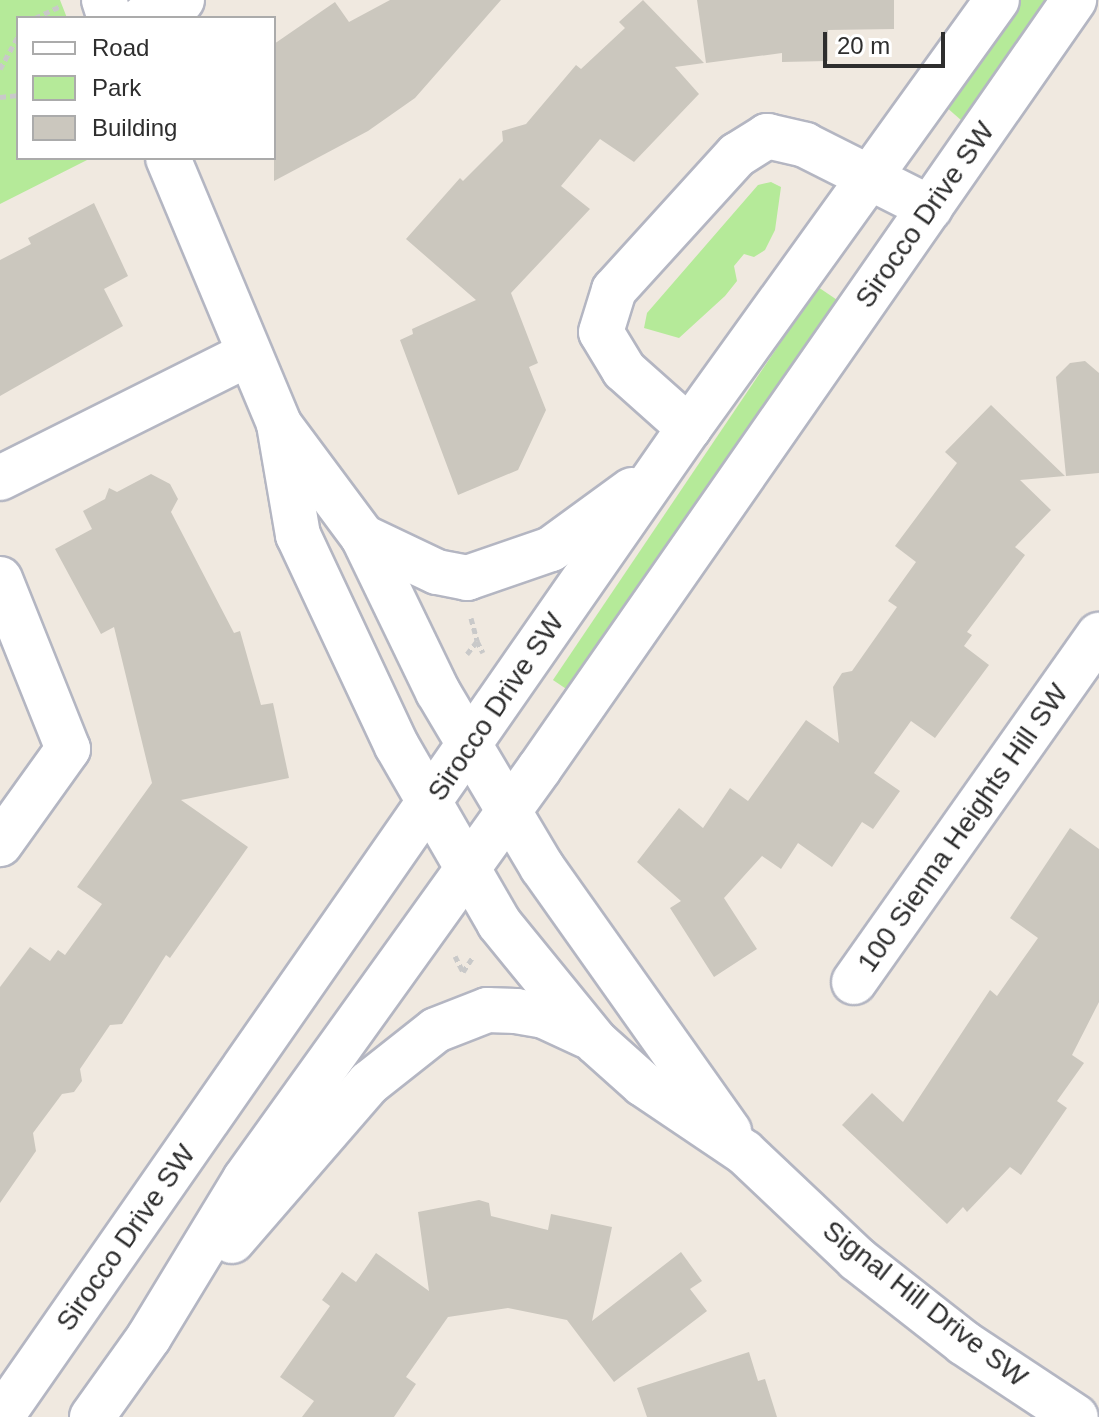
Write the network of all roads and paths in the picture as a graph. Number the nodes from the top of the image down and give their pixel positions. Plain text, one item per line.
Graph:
1 (182, 0) edge
2 (997, 0) edge
3 (1074, 0) edge
4 (61, 6) dead end
5 (39, 16) edge
6 (147, 16) edge
7 (16, 40) edge
8 (0, 69) edge
9 (169, 160) edge
10 (871, 179) junction
11 (930, 208) junction
12 (247, 355) junction
13 (279, 424) junction
14 (689, 428) junction
15 (660, 469) junction
16 (0, 478) edge
17 (363, 537) junction
18 (0, 579) edge
19 (469, 606) dead end
20 (1099, 635) edge
21 (477, 641) junction
22 (457, 666) dead end
23 (490, 668) dead end
24 (470, 746) junction
25 (430, 803) junction
26 (508, 811) junction
27 (0, 844) edge
28 (468, 869) junction
29 (451, 948) dead end
30 (477, 953) dead end
31 (854, 982) dead end
32 (596, 1042) junction
33 (744, 1152) junction
34 (149, 1337) junction
35 (1, 1417) edge
36 (92, 1417) edge
37 (1076, 1417) edge

1 - 6 street
2 - 10 street, Sirocco Drive SW
3 - 11 street, Sirocco Drive SW
4 - 5 path
7 - 8 path
9 - 12 street
10 - 11 street
10 - 14 street, Sirocco Drive SW
10 - 14 street
11 - 26 street, Sirocco Drive SW
12 - 13 street
12 - 16 street
13 - 17 street, Signal Hill Drive SW
13 - 25 street, Signal Hill Drive SW
14 - 15 street, Sirocco Drive SW
15 - 17 street
15 - 24 street, Sirocco Drive SW
17 - 24 street, Signal Hill Drive SW
18 - 27 street
19 - 21 path
20 - 31 street, 100 Sienna Heights Hill SW
21 - 22 path
21 - 23 path
24 - 25 street, Sirocco Drive SW
24 - 26 street, Signal Hill Drive SW
25 - 28 street, Signal Hill Drive SW
25 - 35 street, Sirocco Drive SW
26 - 28 street, Sirocco Drive SW
26 - 33 street, Signal Hill Drive SW
28 - 32 street, Signal Hill Drive SW
28 - 34 street, Sirocco Drive SW
29 - 30 path
32 - 33 street, Signal Hill Drive SW
32 - 34 street
33 - 37 street, Signal Hill Drive SW
34 - 36 street, Sirocco Drive SW

